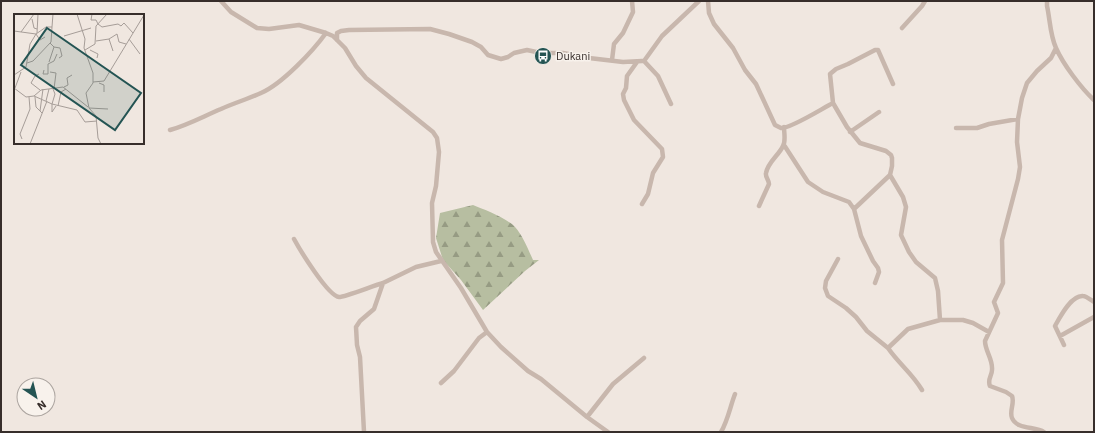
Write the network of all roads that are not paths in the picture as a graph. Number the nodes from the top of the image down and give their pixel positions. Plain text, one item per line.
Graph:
1 (221, 1) edge
2 (632, 1) edge
3 (699, 1) edge
4 (708, 1) edge
5 (925, 1) edge
6 (1047, 1) edge
7 (902, 28) dead end
8 (326, 33) junction
9 (337, 40) junction
10 (1056, 48) junction
11 (612, 60) junction
12 (644, 61) junction
13 (637, 62) junction
14 (893, 84) dead end
15 (1094, 100) edge
16 (832, 103) junction
17 (671, 104) dead end
18 (879, 112) dead end
19 (1018, 119) junction
20 (784, 127) junction
21 (956, 128) dead end
22 (170, 130) dead end
23 (850, 132) junction
24 (784, 145) junction
25 (890, 175) junction
26 (642, 204) dead end
27 (759, 206) dead end
28 (854, 210) junction
29 (294, 239) dead end
30 (838, 259) dead end
31 (441, 261) junction
32 (383, 283) junction
33 (875, 283) dead end
34 (1094, 302) edge
35 (1094, 317) edge
36 (940, 320) junction
37 (487, 332) junction
38 (989, 332) junction
39 (1060, 336) junction
40 (1064, 345) dead end
41 (888, 348) junction
42 (644, 358) dead end
43 (441, 383) dead end
44 (922, 390) dead end
45 (735, 394) dead end
46 (587, 417) junction
47 (364, 432) edge
48 (608, 432) edge
49 (722, 432) edge
50 (1044, 432) edge

1 - 8 street
2 - 11 street
3 - 12 street
4 - 20 street
5 - 7 street
6 - 10 street
8 - 9 street
8 - 22 street
9 - 11 street
9 - 31 street
10 - 15 street
10 - 19 street
11 - 13 street
12 - 13 street
12 - 17 street
13 - 26 street
14 - 16 street
16 - 20 street
16 - 23 street
18 - 23 street
19 - 21 street
19 - 38 street
20 - 24 street
23 - 25 street
24 - 27 street
24 - 28 street
25 - 28 street
25 - 36 street
28 - 33 street
29 - 32 street
30 - 41 street
31 - 32 street
31 - 37 street
32 - 47 street
34 - 39 street
35 - 39 street
36 - 38 street
36 - 41 street
37 - 43 street
37 - 46 street
38 - 50 street
39 - 40 street
41 - 44 street
42 - 46 street
45 - 49 street
46 - 48 street

